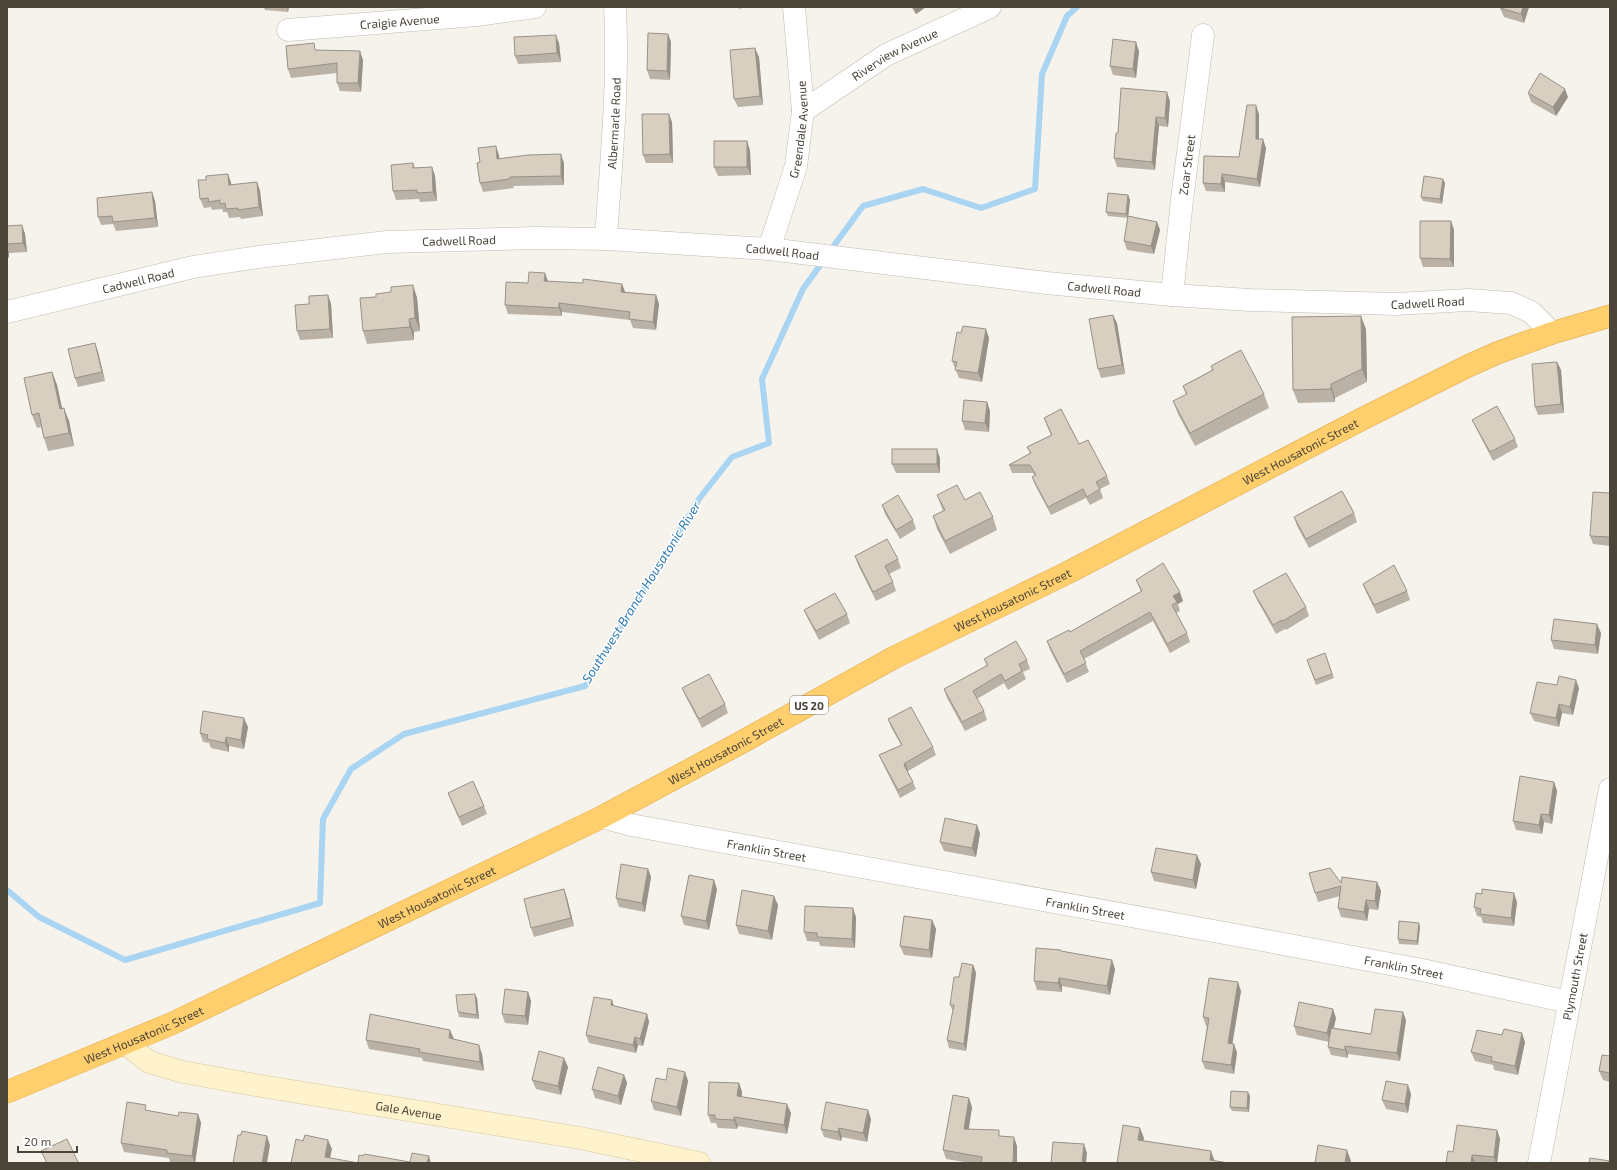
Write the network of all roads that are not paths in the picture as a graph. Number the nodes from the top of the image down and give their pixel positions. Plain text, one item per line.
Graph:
1 (535, 7) edge
2 (615, 7) edge
3 (794, 7) edge
4 (990, 7) edge
5 (288, 30) dead end
6 (1203, 35) dead end
7 (803, 111) junction
8 (606, 239) junction
9 (769, 249) junction
10 (1172, 296) junction
11 (7, 312) edge
12 (1610, 316) edge
13 (1552, 333) junction
14 (1610, 789) edge
15 (602, 817) junction
16 (1569, 1002) junction
17 (125, 1043) junction
18 (7, 1092) edge
19 (699, 1163) edge
20 (1539, 1163) edge

1 - 5 street, Craigie Avenue
2 - 8 street, Albermarle Road
3 - 7 street, Greendale Avenue
4 - 7 street, Riverview Avenue
6 - 10 street, Zoar Street
7 - 9 street, Greendale Avenue
8 - 9 street, Cadwell Road
8 - 11 street, Cadwell Road
9 - 10 street, Cadwell Road
10 - 13 street, Cadwell Road
12 - 13 highway, West Housatonic Street / US 20
13 - 15 highway, West Housatonic Street / US 20
14 - 16 street, Plymouth Street
15 - 16 street, Franklin Street
15 - 17 highway, West Housatonic Street / US 20
16 - 20 street, Plymouth Street
17 - 18 highway, West Housatonic Street / US 20
17 - 19 street, Gale Avenue

